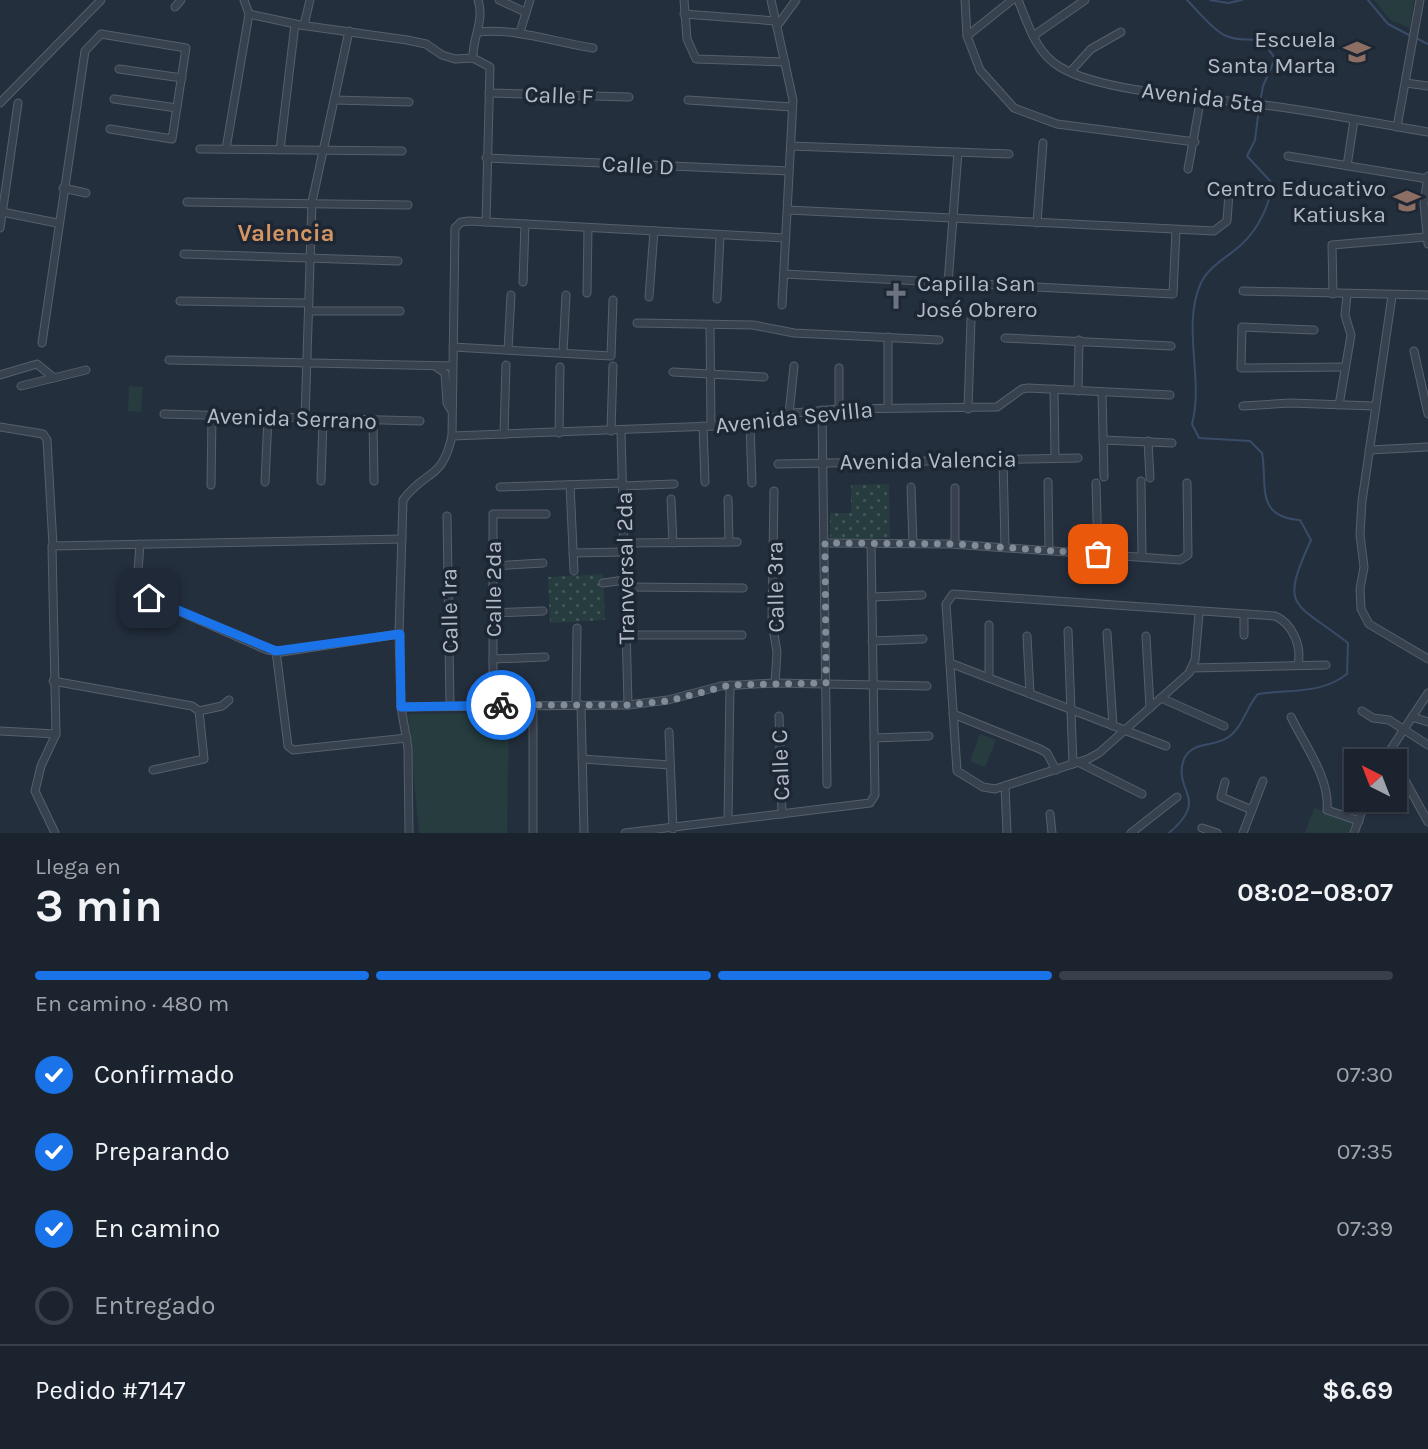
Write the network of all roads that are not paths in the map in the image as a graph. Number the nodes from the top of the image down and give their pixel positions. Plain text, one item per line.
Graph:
1 (101, 0) edge
2 (244, 0) edge
3 (310, 0) edge
4 (478, 0) edge
5 (499, 0) edge
6 (530, 0) edge
7 (684, 0) edge
8 (771, 0) edge
9 (796, 0) edge
10 (965, 0) edge
11 (1012, 0) edge
12 (1018, 0) edge
13 (1084, 0) edge
14 (1420, 0) edge
15 (525, 12) junction
16 (249, 14) junction
17 (684, 14) junction
18 (776, 24) junction
19 (300, 25) junction
20 (349, 31) junction
21 (478, 32) junction
22 (520, 32) junction
23 (1121, 32) dead end
24 (967, 36) junction
25 (1033, 36) junction
26 (593, 48) dead end
27 (473, 58) junction
28 (785, 62) junction
29 (119, 69) dead end
30 (1071, 71) junction
31 (182, 78) junction
32 (1406, 83) junction
33 (1428, 86) edge
34 (489, 93) junction
35 (629, 97) dead end
36 (1201, 97) junction
37 (114, 99) dead end
38 (334, 100) junction
39 (688, 100) dead end
40 (409, 102) dead end
41 (0, 103) edge
42 (18, 103) dead end
43 (792, 107) junction
44 (177, 108) junction
45 (1354, 120) junction
46 (1397, 127) junction
47 (110, 129) dead end
48 (1428, 132) edge
49 (1195, 142) junction
50 (1043, 143) dead end
51 (791, 146) junction
52 (200, 149) dead end
53 (226, 149) junction
54 (280, 150) junction
55 (402, 151) dead end
56 (323, 152) junction
57 (958, 152) junction
58 (1009, 154) dead end
59 (1288, 156) dead end
60 (486, 158) junction
61 (1348, 166) junction
62 (1188, 169) dead end
63 (789, 172) junction
64 (1428, 177) edge
65 (63, 188) junction
66 (86, 193) dead end
67 (1229, 194) dead end
68 (187, 202) dead end
69 (312, 202) junction
70 (408, 205) dead end
71 (788, 210) junction
72 (2, 212) junction
73 (951, 220) junction
74 (486, 222) junction
75 (57, 223) junction
76 (1037, 223) junction
77 (525, 224) junction
78 (0, 228) edge
79 (588, 228) junction
80 (654, 231) junction
81 (1176, 231) junction
82 (720, 235) junction
83 (785, 237) junction
84 (1427, 240) edge
85 (184, 254) dead end
86 (311, 258) junction
87 (398, 261) dead end
88 (784, 274) junction
89 (523, 282) dead end
90 (948, 283) junction
91 (1243, 292) dead end
92 (587, 293) dead end
93 (1333, 294) junction
94 (511, 295) dead end
95 (566, 295) dead end
96 (1347, 295) junction
97 (1428, 295) edge
98 (1392, 296) junction
99 (649, 297) dead end
100 (718, 299) dead end
101 (613, 300) dead end
102 (180, 301) dead end
103 (782, 305) dead end
104 (309, 307) junction
105 (400, 311) dead end
106 (971, 320) dead end
107 (637, 323) dead end
108 (710, 326) junction
109 (1314, 330) dead end
110 (888, 337) junction
111 (1005, 338) dead end
112 (939, 340) dead end
113 (1079, 341) junction
114 (42, 342) dead end
115 (1171, 346) dead end
116 (453, 347) junction
117 (508, 350) junction
118 (1414, 351) dead end
119 (563, 354) junction
120 (169, 360) dead end
121 (307, 363) junction
122 (434, 365) junction
123 (506, 365) dead end
124 (452, 366) junction
125 (560, 366) dead end
126 (613, 366) dead end
127 (794, 366) dead end
128 (1345, 367) junction
129 (839, 368) dead end
130 (86, 370) dead end
131 (673, 372) dead end
132 (711, 373) junction
133 (0, 375) edge
134 (764, 377) dead end
135 (54, 378) junction
136 (21, 386) dead end
137 (1054, 389) junction
138 (1078, 391) junction
139 (1102, 393) junction
140 (1170, 395) dead end
141 (1243, 405) dead end
142 (1339, 405) junction
143 (1374, 406) junction
144 (888, 408) junction
145 (839, 409) junction
146 (968, 409) junction
147 (452, 410) junction
148 (822, 410) junction
149 (164, 414) dead end
150 (789, 414) junction
151 (1428, 414) edge
152 (212, 415) junction
153 (268, 417) junction
154 (305, 418) junction
155 (323, 419) junction
156 (373, 420) junction
157 (420, 421) dead end
158 (750, 424) junction
159 (707, 426) junction
160 (0, 427) edge
161 (611, 431) junction
162 (621, 431) junction
163 (559, 433) junction
164 (504, 434) junction
165 (452, 436) junction
166 (1103, 440) junction
167 (1148, 441) junction
168 (1172, 443) dead end
169 (1428, 447) edge
170 (1369, 450) junction
171 (1003, 458) junction
172 (1055, 458) junction
173 (1078, 458) dead end
174 (823, 463) junction
175 (778, 464) dead end
176 (1104, 477) dead end
177 (1150, 478) dead end
178 (321, 481) dead end
179 (374, 481) dead end
180 (1141, 481) dead end
181 (265, 482) dead end
182 (705, 482) dead end
183 (1048, 482) dead end
184 (1096, 483) dead end
185 (1187, 483) dead end
186 (674, 484) dead end
187 (752, 484) dead end
188 (211, 485) dead end
189 (570, 485) junction
190 (622, 485) junction
191 (499, 487) dead end
192 (911, 488) dead end
193 (956, 488) dead end
194 (774, 491) dead end
195 (671, 499) dead end
196 (728, 499) dead end
197 (546, 514) dead end
198 (447, 516) dead end
199 (402, 538) junction
200 (673, 543) junction
201 (825, 543) junction
202 (913, 543) junction
203 (140, 544) junction
204 (872, 544) junction
205 (955, 544) junction
206 (52, 547) junction
207 (624, 547) junction
208 (1005, 547) junction
209 (1049, 551) junction
210 (573, 553) junction
211 (1098, 554) junction
212 (1142, 557) junction
213 (543, 563) dead end
214 (493, 566) junction
215 (574, 571) dead end
216 (603, 583) dead end
217 (625, 583) junction
218 (743, 588) dead end
219 (922, 595) dead end
220 (872, 597) junction
221 (543, 611) dead end
222 (492, 613) junction
223 (1199, 613) junction
224 (1244, 614) junction
225 (989, 625) dead end
226 (577, 628) dead end
227 (1068, 631) dead end
228 (1107, 633) dead end
229 (400, 634) junction
230 (626, 635) junction
231 (742, 635) dead end
232 (1244, 635) dead end
233 (1027, 636) dead end
234 (1146, 636) dead end
235 (923, 639) dead end
236 (872, 641) junction
237 (276, 651) junction
238 (545, 657) dead end
239 (493, 659) junction
240 (1428, 659) edge
241 (950, 663) junction
242 (1298, 664) junction
243 (1326, 665) dead end
244 (1192, 668) junction
245 (989, 678) junction
246 (53, 681) junction
247 (775, 683) junction
248 (826, 683) junction
249 (873, 684) junction
250 (730, 685) junction
251 (927, 686) dead end
252 (1428, 693) edge
253 (1030, 694) junction
254 (1161, 698) junction
255 (229, 700) dead end
256 (493, 705) junction
257 (533, 705) junction
258 (579, 705) junction
259 (628, 705) junction
260 (450, 706) junction
261 (401, 707) junction
262 (1150, 708) junction
263 (1071, 709) junction
264 (199, 711) junction
265 (1362, 712) dead end
266 (953, 714) junction
267 (779, 716) dead end
268 (1291, 717) dead end
269 (1412, 717) junction
270 (1428, 722) edge
271 (1113, 726) junction
272 (1224, 726) dead end
273 (1404, 729) junction
274 (0, 731) edge
275 (1125, 731) junction
276 (668, 732) dead end
277 (56, 734) junction
278 (929, 736) dead end
279 (407, 738) junction
280 (874, 738) junction
281 (1428, 744) edge
282 (1166, 746) dead end
283 (1390, 749) edge
284 (582, 759) junction
285 (1076, 763) junction
286 (670, 765) junction
287 (153, 770) dead end
288 (1056, 770) junction
289 (1263, 781) dead end
290 (1225, 782) dead end
291 (827, 784) dead end
292 (1407, 784) edge
293 (1005, 786) junction
294 (995, 789) junction
295 (1142, 793) dead end
296 (1177, 797) dead end
297 (1006, 798) junction
298 (1252, 810) junction
299 (1362, 812) edge
300 (782, 814) junction
301 (1050, 814) dead end
302 (728, 820) junction
303 (1359, 821) junction
304 (1428, 822) edge
305 (1202, 828) dead end
306 (673, 829) junction
307 (55, 833) edge
308 (408, 833) edge
309 (533, 833) edge
310 (584, 833) edge
311 (625, 833) edge
312 (1007, 833) edge
313 (1052, 833) edge
314 (1131, 833) edge
315 (1217, 833) edge
316 (1243, 833) edge
317 (1354, 833) edge

1 - 41 street
2 - 16 street
3 - 19 street
4 - 21 street
5 - 15 street
6 - 15 street
7 - 17 street
8 - 18 street
9 - 18 street
10 - 24 street
11 - 24 street
12 - 25 street, Avenida 5ta
13 - 25 street
14 - 32 street
15 - 22 street
16 - 19 street
16 - 53 street
17 - 18 street
17 - 28 street
18 - 28 street
19 - 20 street
19 - 54 street
20 - 27 street
20 - 38 street
21 - 22 street
21 - 27 street
22 - 26 street
23 - 30 street
24 - 49 street
25 - 30 street, Avenida 5ta
27 - 34 street
28 - 43 street
29 - 31 street
30 - 36 street, Avenida 5ta
31 - 44 street
31 - 65 street
32 - 33 street
32 - 46 street
34 - 35 street, Calle F
34 - 60 street
36 - 45 street, Avenida 5ta
36 - 49 street
37 - 44 street
38 - 40 street
38 - 56 street
39 - 43 street
42 - 72 street
43 - 51 street
44 - 47 street
45 - 46 street, Avenida 5ta
45 - 61 street
46 - 48 street, Avenida 5ta
49 - 62 street
50 - 76 street
51 - 57 street
51 - 63 street
52 - 53 street
53 - 54 street
54 - 56 street
55 - 56 street
56 - 69 street
57 - 58 street
57 - 73 street
59 - 61 street
60 - 63 street, Calle D
60 - 74 street
61 - 64 street
63 - 71 street
64 - 84 street
65 - 66 street
65 - 75 street
67 - 81 street
68 - 69 street
69 - 70 street
69 - 86 street
71 - 73 street
71 - 83 street
72 - 75 street
72 - 78 street
73 - 76 street
73 - 90 street
74 - 77 street
74 - 116 street
75 - 114 street
76 - 81 street
77 - 79 street
77 - 89 street
79 - 80 street
79 - 92 street
80 - 82 street
80 - 99 street
81 - 90 street
82 - 83 street
82 - 100 street
83 - 88 street
84 - 93 street
85 - 86 street
86 - 87 street
86 - 104 street
88 - 90 street
88 - 103 street
91 - 93 street
93 - 96 street
94 - 117 street
95 - 119 street
96 - 98 street
96 - 128 street
97 - 98 street
98 - 143 street
101 - 119 street
102 - 104 street
104 - 105 street
104 - 121 street
106 - 146 street
107 - 108 street
108 - 110 street
108 - 132 street
109 - 128 street
110 - 112 street
110 - 144 street
111 - 113 street
113 - 115 street
113 - 138 street
116 - 117 street
116 - 124 street
117 - 119 street
118 - 151 street
120 - 121 street
121 - 122 street
121 - 154 street
122 - 124 street
122 - 147 street
123 - 164 street
124 - 147 street
125 - 163 street
126 - 161 street
127 - 150 street
128 - 142 street
129 - 145 street
130 - 135 street
131 - 132 street
132 - 134 street
132 - 159 street
133 - 135 street
135 - 136 street
137 - 138 street, Avenida Sevilla
137 - 146 street, Avenida Sevilla
137 - 172 street
138 - 139 street, Avenida Sevilla
139 - 140 street, Avenida Sevilla
139 - 166 street
141 - 142 street
142 - 143 street
143 - 170 street
144 - 145 street, Avenida Sevilla
144 - 146 street, Avenida Sevilla
145 - 148 street, Avenida Sevilla
147 - 165 street
148 - 150 street, Avenida Sevilla
148 - 174 street
149 - 152 street, Avenida Serrano
150 - 158 street, Avenida Sevilla
152 - 153 street, Avenida Serrano
152 - 188 street
153 - 154 street, Avenida Serrano
153 - 181 street
154 - 155 street, Avenida Serrano
155 - 156 street, Avenida Serrano
155 - 178 street
156 - 157 street, Avenida Serrano
156 - 179 street
158 - 159 street, Avenida Sevilla
158 - 187 street
159 - 162 street, Avenida Sevilla
159 - 182 street
160 - 206 street
161 - 162 street, Avenida Sevilla
161 - 163 street, Avenida Sevilla
162 - 190 street, Tranversal 2da
163 - 164 street, Avenida Sevilla
164 - 165 street, Avenida Sevilla
165 - 199 street
166 - 167 street
166 - 176 street
167 - 168 street
167 - 177 street
169 - 170 street
170 - 240 street
171 - 172 street, Avenida Valencia
171 - 174 street, Avenida Valencia
171 - 208 street
172 - 173 street, Avenida Valencia
174 - 175 street, Avenida Valencia
174 - 201 street
180 - 212 street
183 - 209 street
184 - 211 street
185 - 212 street
186 - 190 street
189 - 190 street
189 - 191 street
189 - 210 street
190 - 207 street, Tranversal 2da
192 - 202 street
193 - 205 street
194 - 247 street, Calle 3ra
195 - 200 street
196 - 200 street
197 - 214 street, Calle 2da
198 - 260 street, Calle 1ra
199 - 203 street
199 - 229 street
200 - 207 street
201 - 204 street
201 - 248 street
202 - 204 street
202 - 205 street
203 - 206 street
203 - 237 street
204 - 220 street
205 - 208 street
206 - 246 street
207 - 210 street
207 - 217 street, Tranversal 2da
208 - 209 street
209 - 211 street
210 - 215 street
211 - 212 street
213 - 214 street
214 - 222 street, Calle 2da
216 - 217 street
217 - 218 street
217 - 230 street, Tranversal 2da
219 - 220 street
220 - 236 street
221 - 222 street
222 - 239 street, Calle 2da
223 - 224 street
223 - 241 street
223 - 244 street
224 - 232 street
224 - 242 street
225 - 245 street
226 - 258 street
227 - 263 street
228 - 271 street
229 - 237 street
229 - 261 street
230 - 231 street
230 - 259 street, Tranversal 2da
233 - 253 street
234 - 262 street
235 - 236 street
236 - 249 street
237 - 279 street
238 - 239 street
239 - 256 street, Calle 2da
241 - 245 street
241 - 266 street
242 - 243 street
242 - 244 street
244 - 254 street
245 - 253 street
246 - 264 street
246 - 277 street
247 - 248 street
247 - 250 street
248 - 249 street
248 - 291 street
249 - 251 street
249 - 280 street
250 - 259 street
250 - 302 street
252 - 269 street
253 - 263 street
254 - 262 street
254 - 272 street
255 - 264 street
256 - 257 street
256 - 260 street
257 - 258 street
257 - 309 street
258 - 259 street
258 - 284 street
260 - 261 street
261 - 279 street
262 - 275 street
263 - 271 street
263 - 285 street
264 - 287 street
265 - 273 street
266 - 288 street
266 - 294 street
267 - 300 street, Calle C
268 - 303 street
269 - 270 street
269 - 273 street
271 - 275 street
273 - 281 street
273 - 283 street
274 - 277 street
275 - 282 street
275 - 285 street
276 - 286 street
277 - 307 street
278 - 280 street
279 - 308 street
280 - 300 street
284 - 286 street
284 - 310 street
285 - 288 street
285 - 295 street
286 - 306 street
288 - 293 street
289 - 298 street
290 - 298 street
292 - 304 street
293 - 294 street
293 - 297 street
294 - 297 street
296 - 314 street
297 - 312 street
298 - 316 street
299 - 303 street
300 - 302 street
301 - 313 street
302 - 306 street
303 - 317 street
305 - 315 street
306 - 311 street

